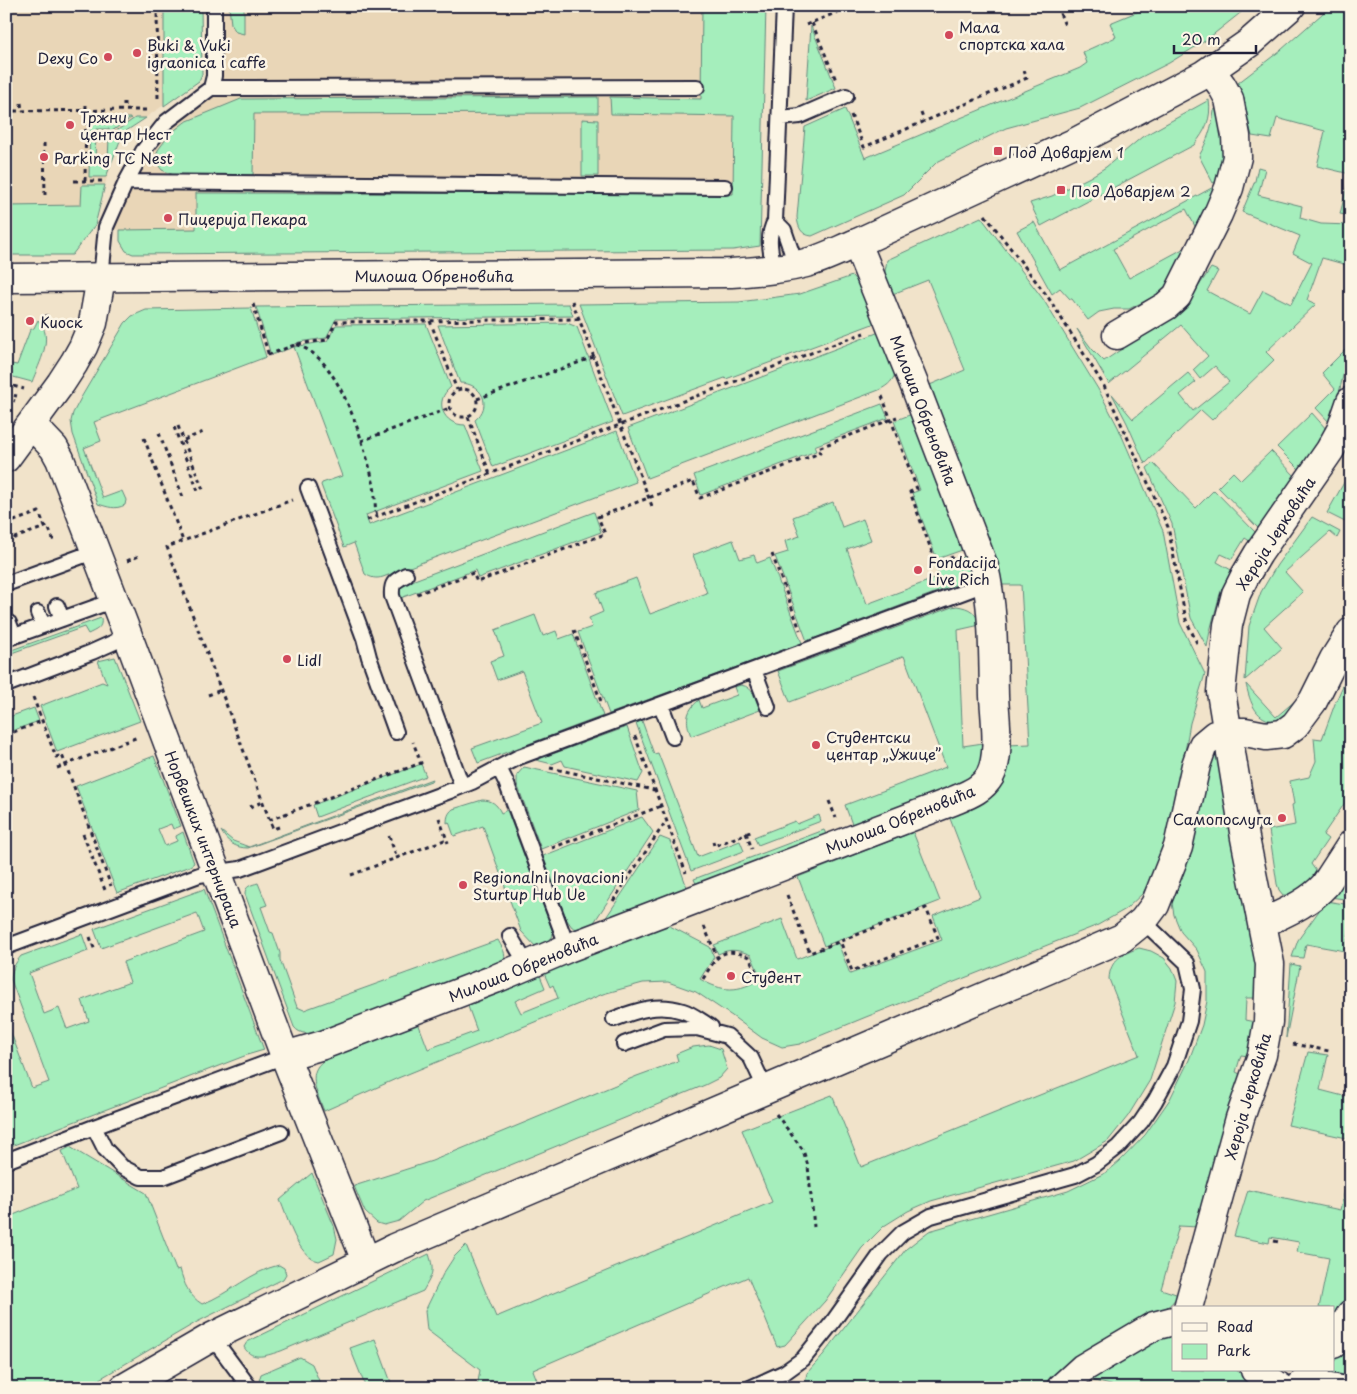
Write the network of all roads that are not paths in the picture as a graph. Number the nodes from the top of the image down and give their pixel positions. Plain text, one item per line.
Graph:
1 (214, 6) edge
2 (784, 6) edge
3 (1291, 6) edge
4 (1211, 70) junction
5 (698, 87) dead end
6 (211, 88) junction
7 (844, 97) road end
8 (780, 118) junction
9 (126, 182) junction
10 (725, 187) dead end
11 (775, 221) junction
12 (857, 243) junction
13 (785, 267) junction
14 (6, 278) edge
15 (101, 278) junction
16 (1117, 335) dead end
17 (1351, 401) edge
18 (30, 424) junction
19 (6, 458) edge
20 (308, 488) dead end
21 (96, 551) junction
22 (406, 575) dead end
23 (6, 584) edge
24 (988, 584) junction
25 (114, 600) junction
26 (10, 632) edge
27 (1351, 632) edge
28 (128, 636) junction
29 (754, 670) junction
30 (6, 685) edge
31 (661, 705) junction
32 (768, 707) dead end
33 (396, 732) dead end
34 (1229, 732) junction
35 (673, 737) dead end
36 (499, 768) junction
37 (462, 786) junction
38 (1351, 845) edge
39 (218, 873) junction
40 (1143, 921) junction
41 (1263, 923) junction
42 (510, 936) dead end
43 (6, 947) edge
44 (568, 948) junction
45 (527, 965) junction
46 (614, 1019) dead end
47 (727, 1036) junction
48 (624, 1044) dead end
49 (284, 1056) junction
50 (766, 1090) junction
51 (94, 1127) junction
52 (281, 1132) dead end
53 (6, 1161) edge
54 (366, 1261) junction
55 (1189, 1306) edge
56 (1351, 1314) edge
57 (1172, 1321) edge
58 (212, 1337) junction
59 (1334, 1342) edge
60 (1258, 1372) edge
61 (1308, 1378) edge
62 (1351, 1385) edge
63 (111, 1386) edge
64 (250, 1388) edge
65 (750, 1388) edge
66 (1061, 1388) edge
67 (1280, 1388) edge

1 - 6 lane
2 - 8 lane
3 - 4 street, Милоша Обреновића
4 - 12 street, Милоша Обреновића
4 - 16 street
5 - 6 lane
6 - 9 lane
7 - 8 lane
8 - 11 lane
9 - 10 lane
9 - 15 lane
11 - 13 lane
11 - 13 lane
12 - 13 street, Милоша Обреновића
12 - 24 street, Милоша Обреновића
13 - 15 street, Милоша Обреновића
14 - 15 street, Милоша Обреновића
15 - 18 street
17 - 34 street, Хероја Јерковића
18 - 19 street
18 - 21 street, Норвешких интернираца
20 - 33 lane
21 - 23 lane
21 - 25 street, Норвешких интернираца
22 - 37 lane
24 - 29 lane
24 - 44 street, Милоша Обреновића
25 - 26 lane
25 - 28 street, Норвешких интернираца
27 - 34 street
28 - 30 lane
28 - 39 street, Норвешких интернираца
29 - 31 lane
29 - 32 lane
31 - 35 lane
31 - 36 lane
34 - 40 street
34 - 41 street, Хероја Јерковића
36 - 37 lane
36 - 44 lane
37 - 39 lane
38 - 41 street
39 - 43 lane
39 - 49 street, Норвешких интернираца
40 - 50 street
40 - 65 lane
41 - 55 street, Хероја Јерковића
42 - 45 lane
44 - 45 street, Милоша Обреновића
45 - 49 street, Милоша Обреновића
46 - 47 lane
47 - 48 lane
47 - 50 lane
49 - 51 lane
49 - 54 street, Норвешких интернираца
50 - 54 street
51 - 52 lane
51 - 53 lane
54 - 58 street
56 - 59 street
57 - 66 street
58 - 63 street
58 - 64 lane
60 - 67 street
61 - 62 lane

